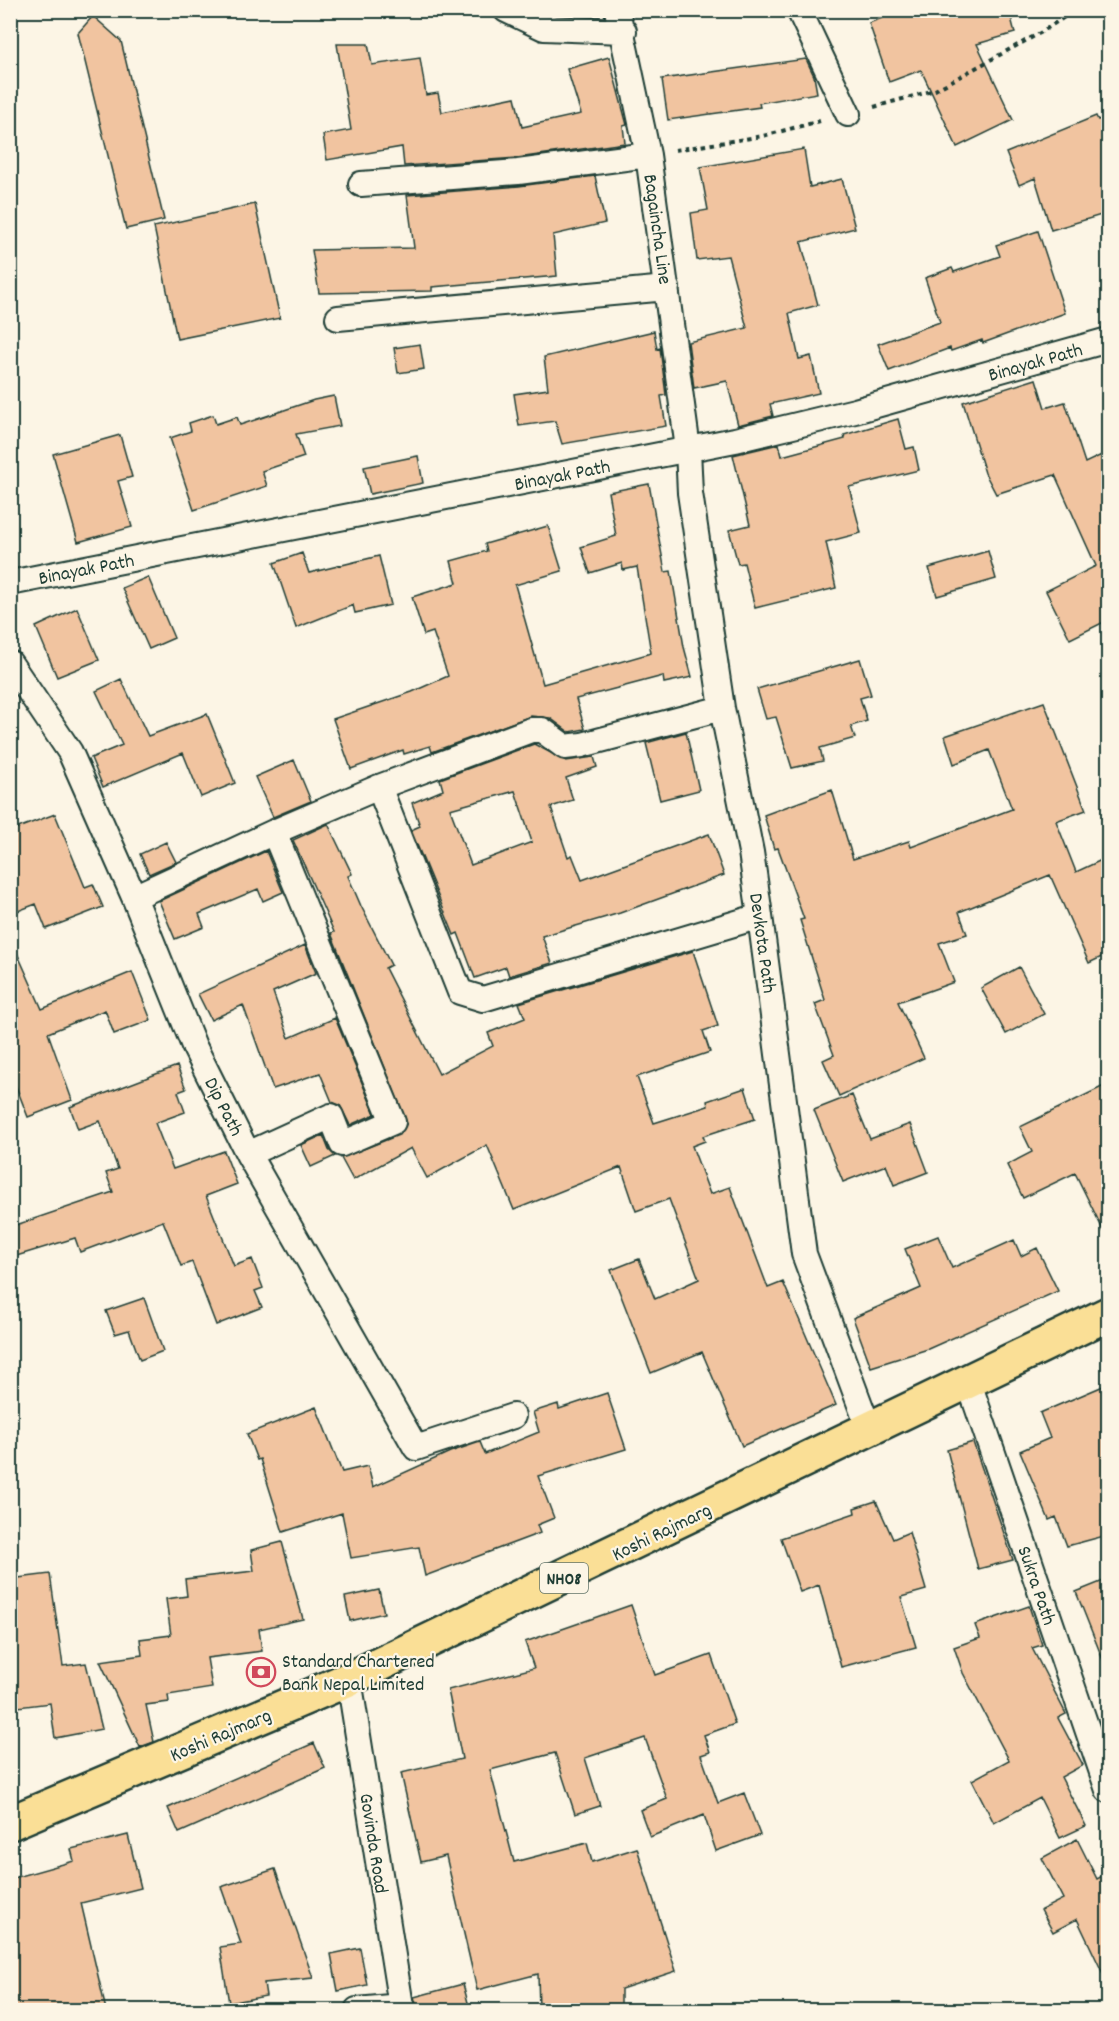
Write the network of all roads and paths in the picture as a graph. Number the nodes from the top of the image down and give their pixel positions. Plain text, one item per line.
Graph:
1 (506, 10) edge
2 (799, 10) edge
3 (620, 20) edge
4 (848, 114) dead end
5 (648, 155) junction
6 (361, 184) dead end
7 (667, 288) junction
8 (338, 318) dead end
9 (1108, 340) edge
10 (688, 449) junction
11 (10, 583) edge
12 (10, 663) edge
13 (722, 708) junction
14 (379, 787) junction
15 (274, 832) junction
16 (134, 897) junction
17 (760, 916) junction
18 (248, 1154) junction
19 (1108, 1314) edge
20 (968, 1380) junction
21 (513, 1416) dead end
22 (869, 1429) junction
23 (349, 1679) junction
24 (1108, 1790) edge
25 (10, 1822) edge
26 (402, 2008) edge
27 (357, 2010) edge

1 - 3 street
2 - 4 street
3 - 5 street, Bagaincha Line
5 - 6 street
5 - 7 street, Bagaincha Line
7 - 8 street
7 - 10 street, Bagaincha Line
9 - 10 street, Binayak Path
10 - 11 street, Binayak Path
10 - 13 street, Devkota Path
12 - 16 street, Dip Path
13 - 14 street
13 - 17 street, Devkota Path
14 - 15 street
14 - 17 street
15 - 16 street
15 - 18 street
16 - 18 street, Dip Path
17 - 22 street, Devkota Path
18 - 21 street, Dip Path
19 - 20 main road, Koshi Rajmarg / NH08
20 - 22 main road, Koshi Rajmarg / NH08
20 - 24 street, Sukra Path
22 - 23 main road, Koshi Rajmarg / NH08
23 - 25 main road, Koshi Rajmarg / NH08
23 - 26 street, Govinda Road
26 - 27 street, Govinda Road

